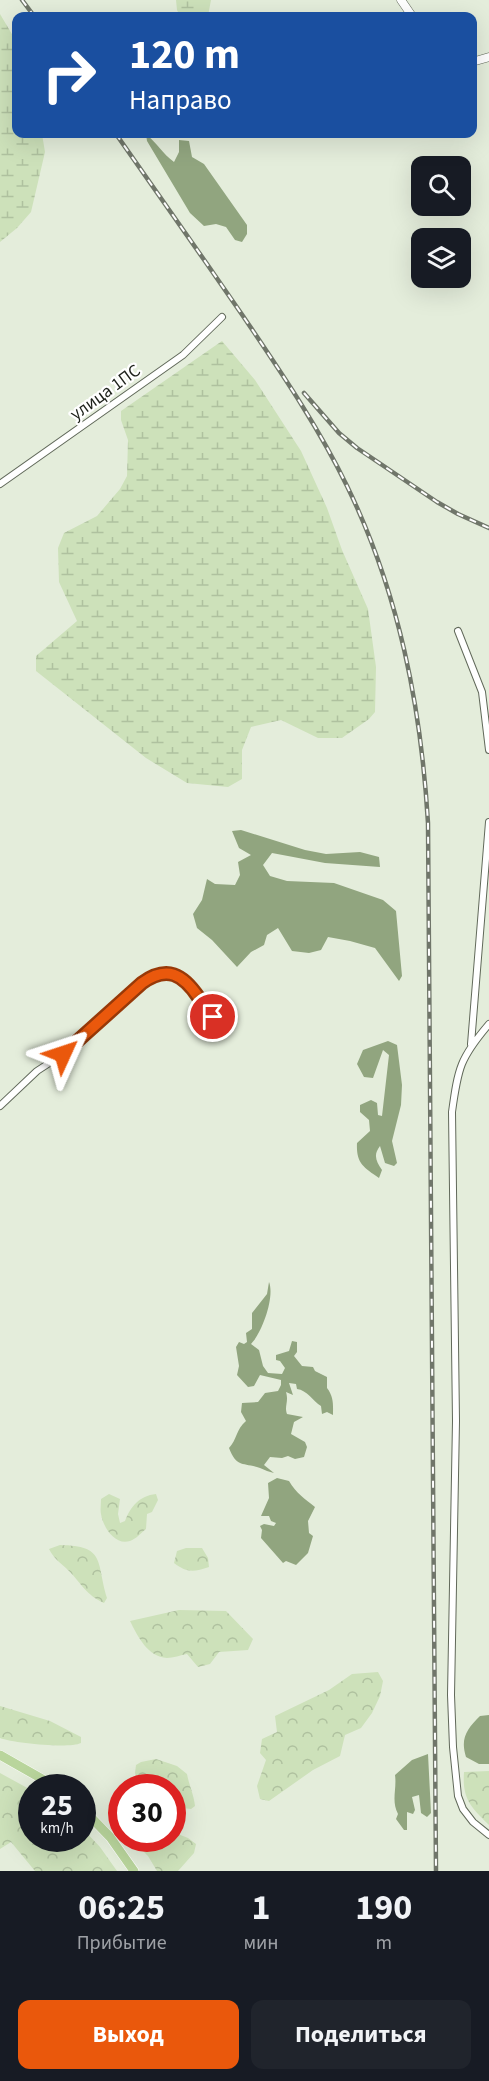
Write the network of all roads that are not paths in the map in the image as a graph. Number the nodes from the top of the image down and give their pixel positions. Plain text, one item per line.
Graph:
1 (222, 317) dead end
2 (0, 484) edge
3 (458, 631) dead end
4 (489, 750) edge
5 (489, 822) edge
6 (213, 1017) dead end
7 (489, 1024) edge
8 (471, 1045) junction
9 (0, 1106) edge
10 (0, 1755) edge
11 (33, 1774) edge
12 (96, 1823) edge
13 (489, 1834) edge
14 (134, 1871) edge

1 - 2 street, улица 1ПС
3 - 4 street
5 - 8 street
6 - 9 street
7 - 8 street
8 - 13 street
10 - 11 main road
12 - 14 main road

